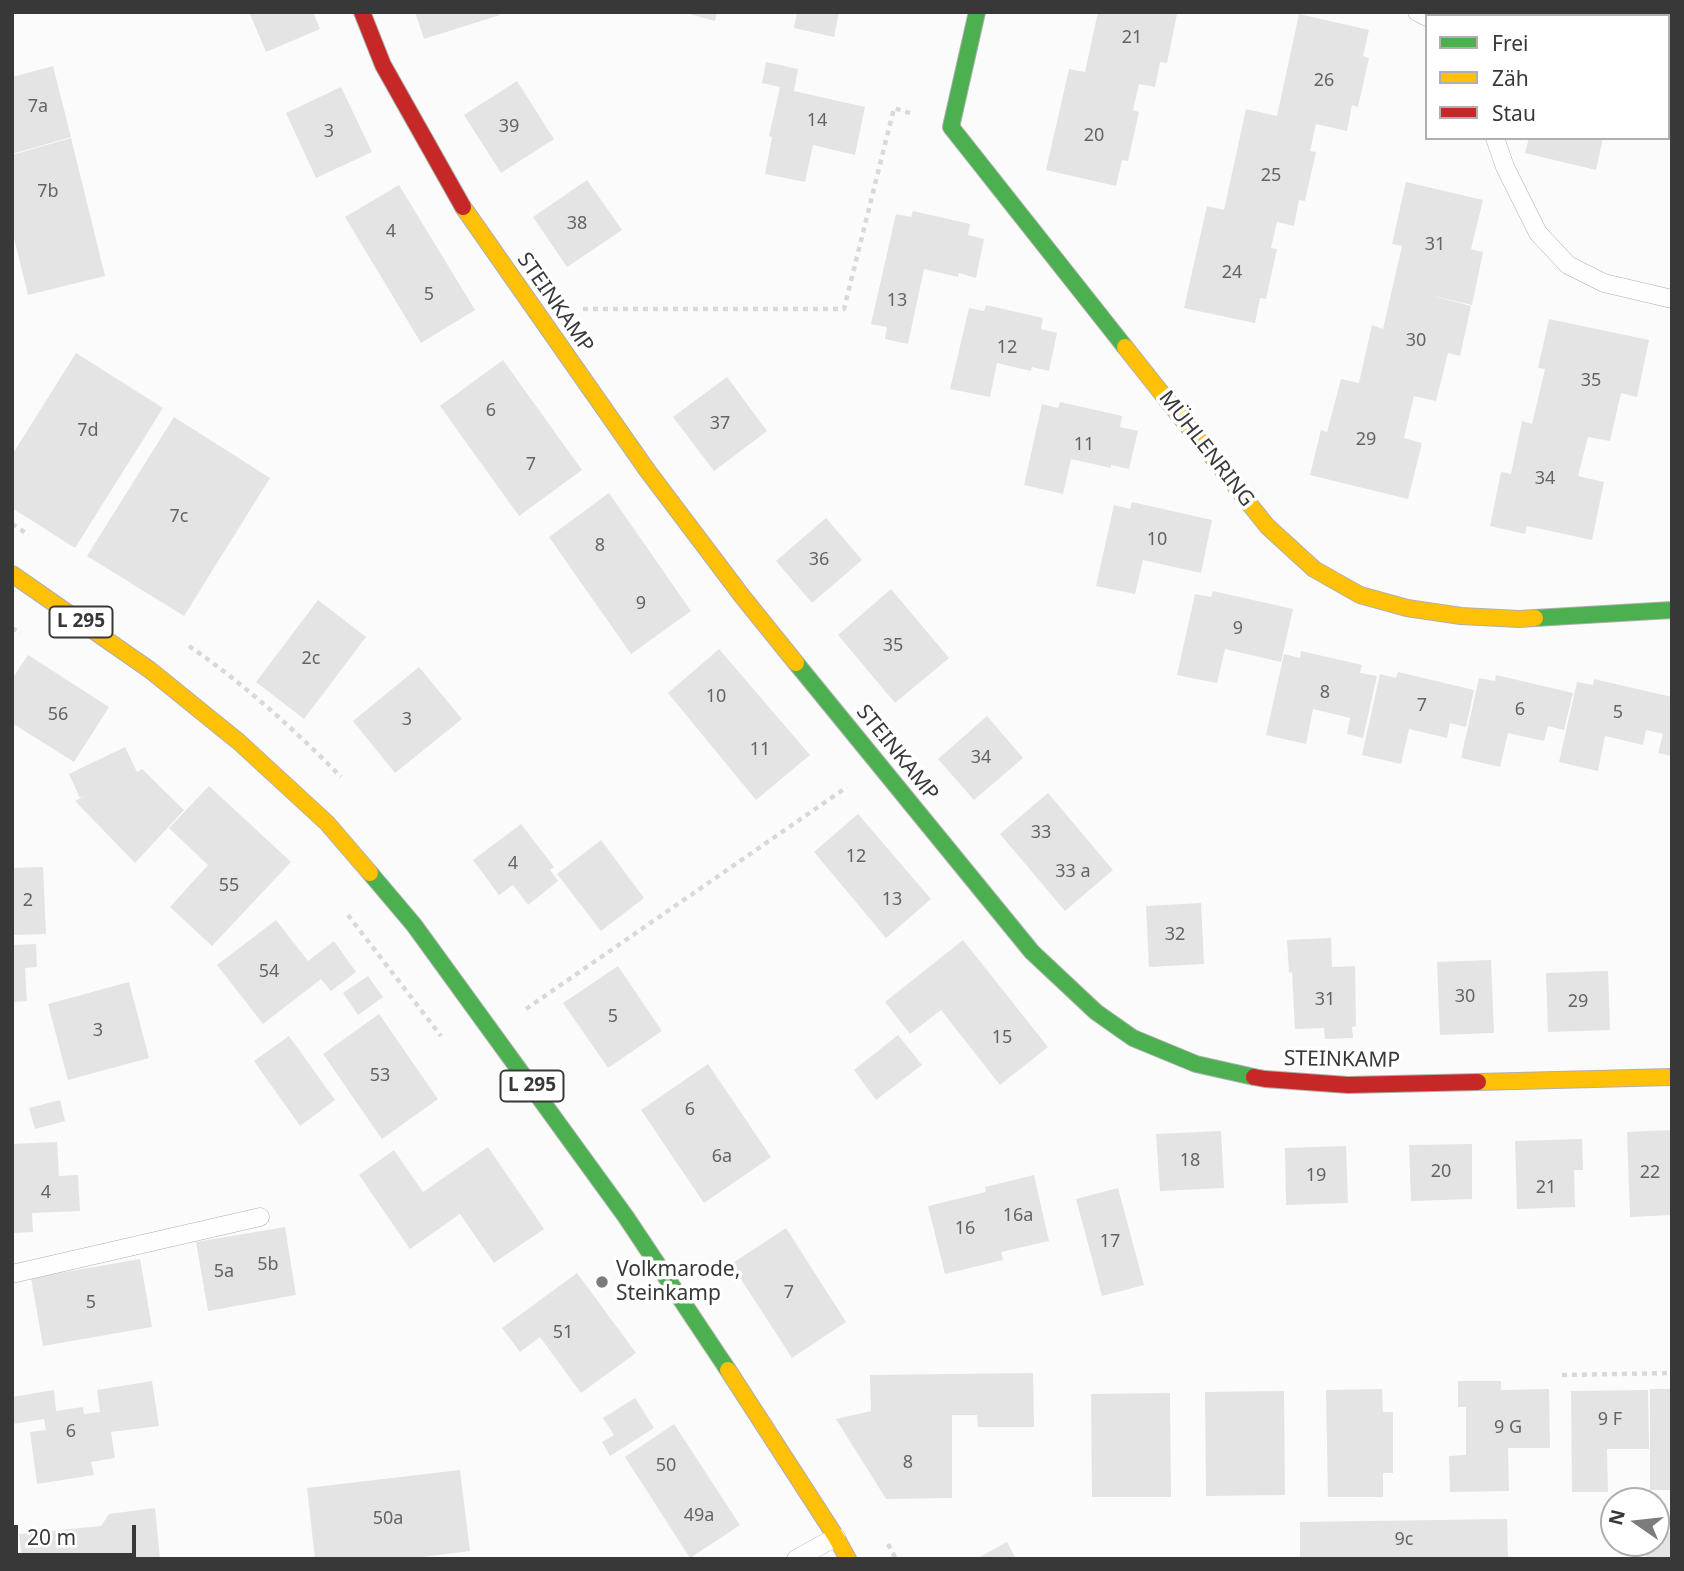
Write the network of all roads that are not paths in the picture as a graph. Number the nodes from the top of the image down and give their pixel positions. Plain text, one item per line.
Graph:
1 (362, 12) edge
2 (977, 12) edge
3 (1496, 140) edge
4 (1672, 299) edge
5 (12, 574) edge
6 (1672, 610) edge
7 (1672, 1077) edge
8 (260, 1217) dead end
9 (12, 1274) edge
10 (836, 1537) junction
11 (796, 1559) edge
12 (848, 1559) edge

1 - 7 street, STEINKAMP
2 - 6 street, MÜHLENRING
3 - 4 lane
5 - 10 street, L 295
8 - 9 lane
10 - 11 lane
10 - 12 street, L 295

